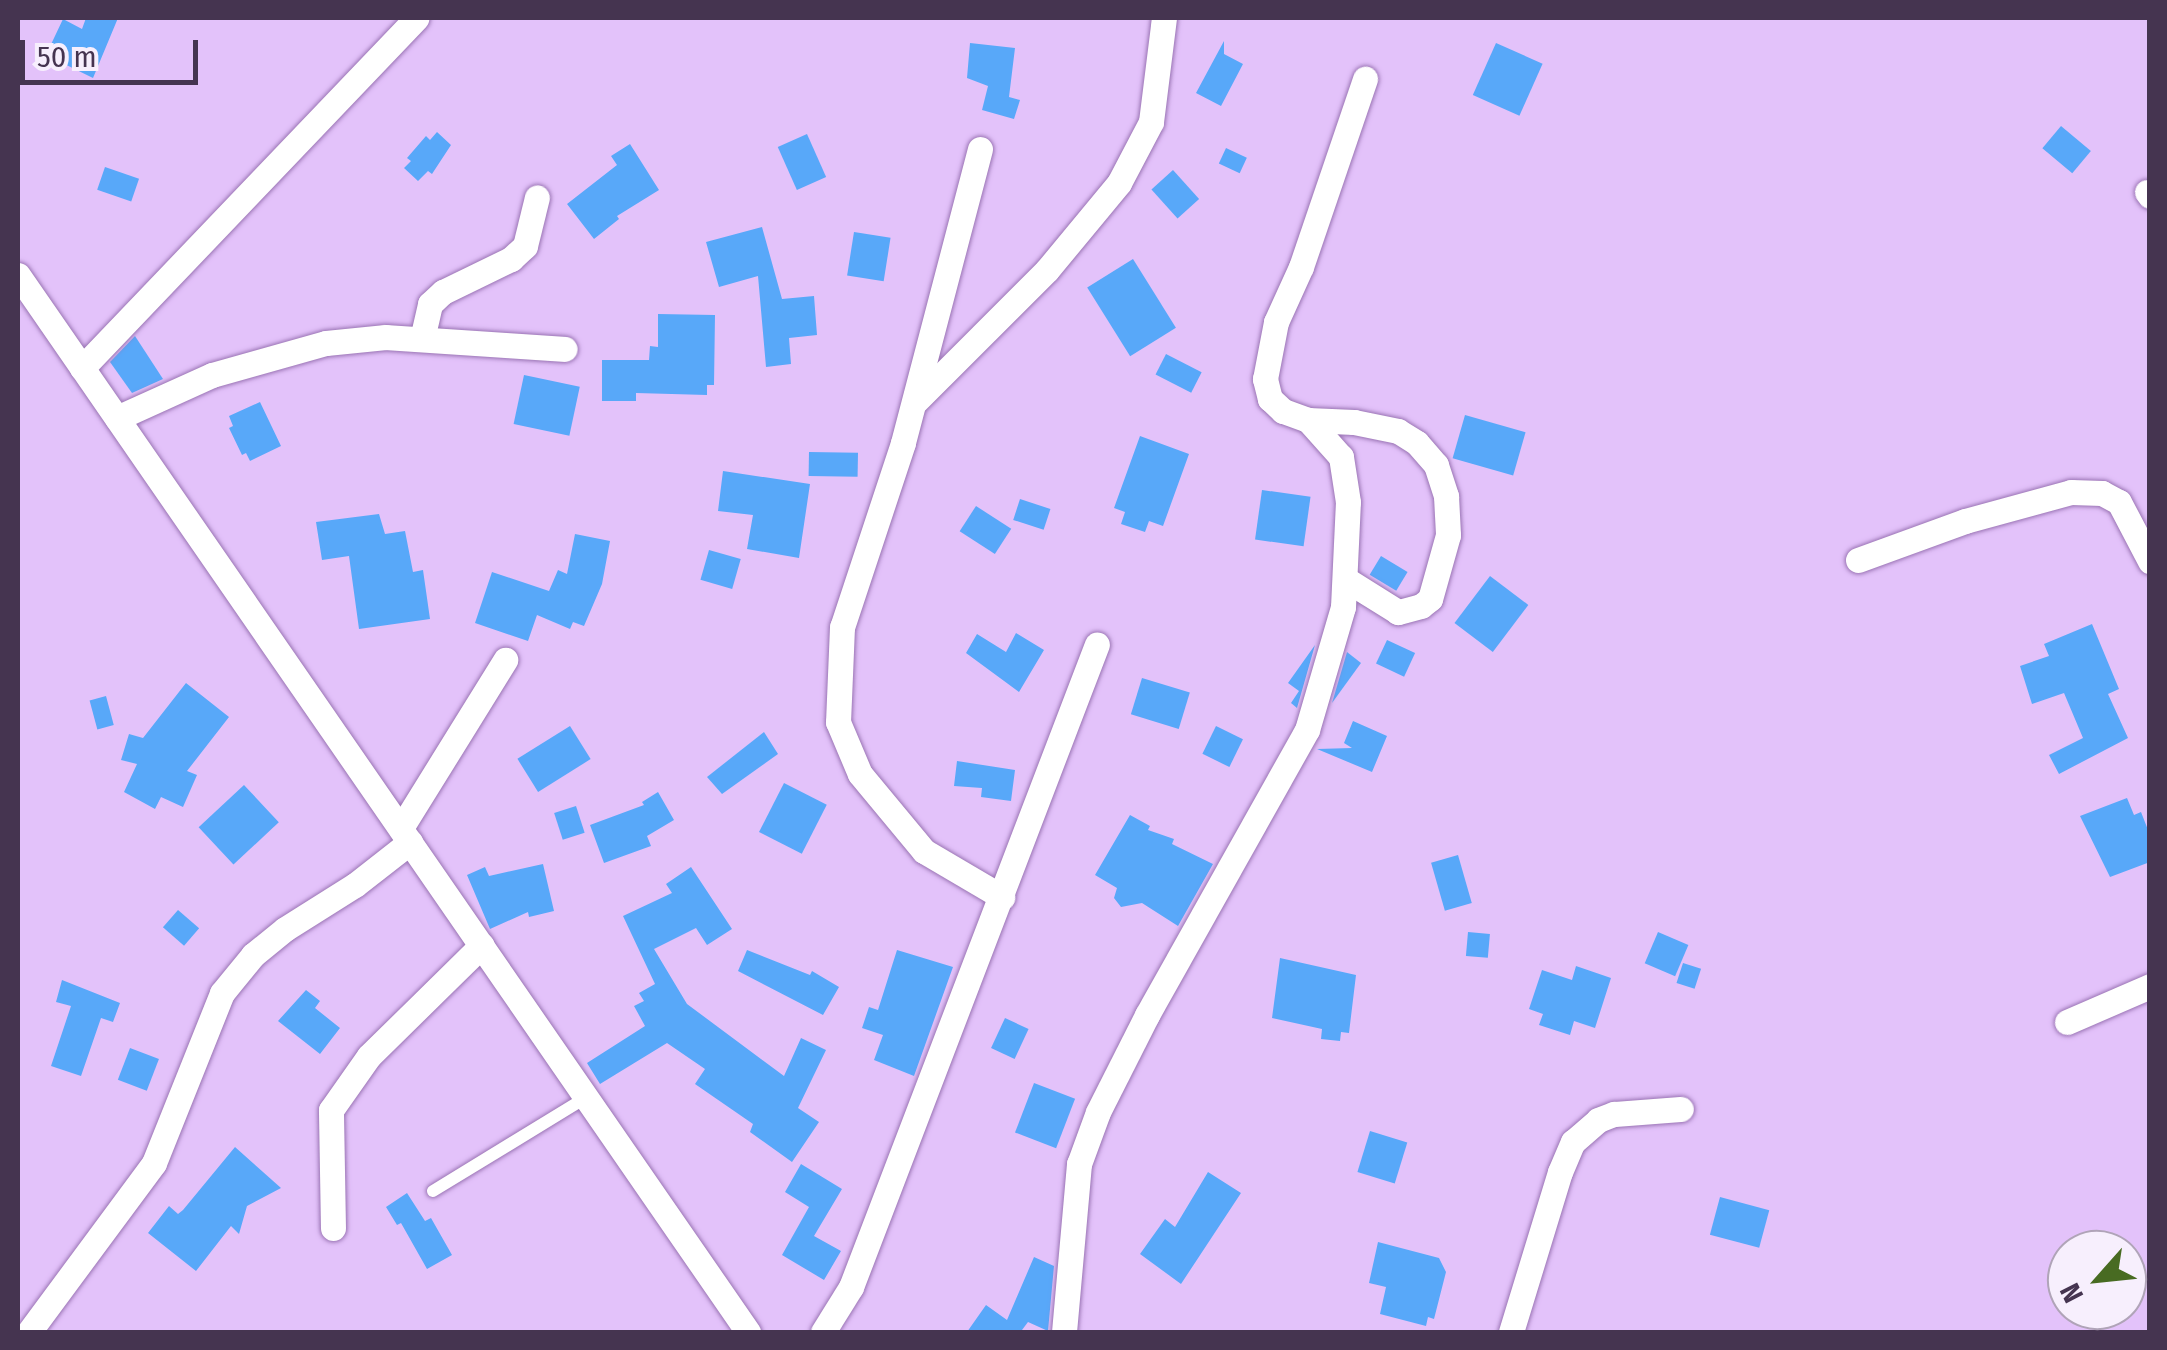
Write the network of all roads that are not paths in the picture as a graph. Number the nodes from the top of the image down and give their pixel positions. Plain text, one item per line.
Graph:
1 (417, 18) edge
2 (1164, 18) edge
3 (1365, 79) dead end
4 (980, 148) dead end
5 (537, 197) dead end
6 (18, 275) edge
7 (25, 302) edge
8 (422, 339) junction
9 (565, 349) dead end
10 (82, 368) junction
11 (914, 402) junction
12 (117, 418) junction
13 (1308, 420) junction
14 (1858, 560) dead end
15 (2150, 561) edge
16 (1345, 580) junction
17 (1097, 644) dead end
18 (506, 660) dead end
19 (406, 834) junction
20 (1002, 897) junction
21 (482, 945) junction
22 (2150, 986) edge
23 (2067, 1022) dead end
24 (587, 1097) junction
25 (1681, 1109) dead end
26 (434, 1191) dead end
27 (334, 1228) dead end
28 (29, 1332) edge
29 (748, 1332) edge
30 (823, 1332) edge
31 (1064, 1332) edge
32 (1511, 1332) edge

1 - 10 street
2 - 11 street
3 - 13 street
4 - 11 street
5 - 8 street
6 - 7 street
7 - 10 street
8 - 9 street
8 - 12 street
10 - 12 street
11 - 20 street
12 - 19 street
13 - 16 street
13 - 16 street
14 - 15 street
16 - 31 street
17 - 20 street
18 - 19 street
19 - 21 street
19 - 28 street
20 - 30 street
21 - 24 street
21 - 27 street
22 - 23 street
24 - 26 lane
24 - 29 street
25 - 32 street

